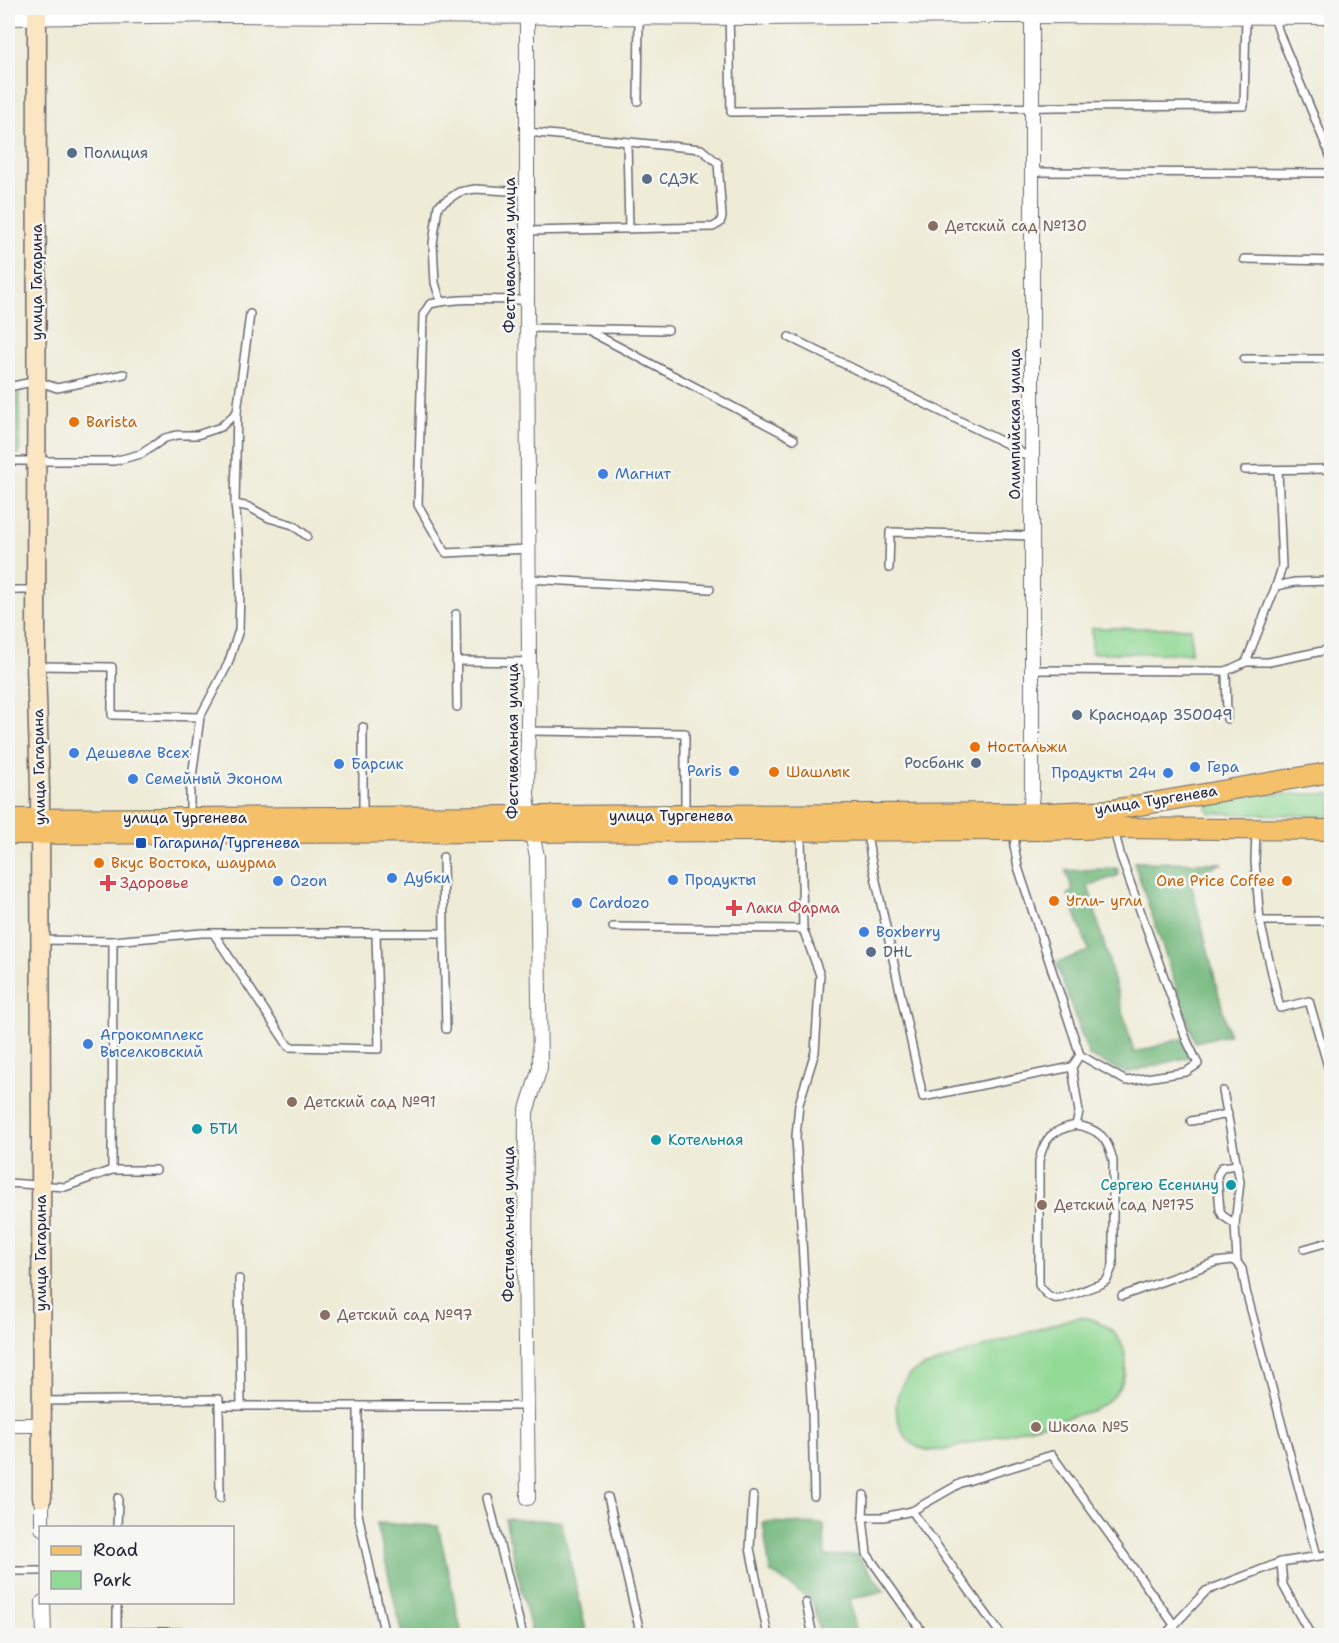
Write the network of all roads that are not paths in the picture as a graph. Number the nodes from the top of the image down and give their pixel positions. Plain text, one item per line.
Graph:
1 (224, 11) edge
2 (140, 12) edge
3 (556, 12) edge
4 (729, 12) edge
5 (928, 12) edge
6 (37, 13) edge
7 (787, 13) edge
8 (1040, 13) edge
9 (1266, 14) edge
10 (1332, 16) edge
11 (639, 17) junction
12 (1246, 17) junction
13 (8, 18) edge
14 (527, 18) junction
15 (638, 101) dead end
16 (1032, 107) junction
17 (527, 132) junction
18 (627, 142) junction
19 (1332, 160) edge
20 (1032, 172) junction
21 (1332, 173) edge
22 (527, 192) junction
23 (628, 229) junction
24 (527, 231) junction
25 (1244, 259) dead end
26 (1332, 261) edge
27 (527, 300) junction
28 (441, 302) junction
29 (250, 314) dead end
30 (527, 328) junction
31 (585, 329) junction
32 (668, 330) dead end
33 (789, 337) dead end
34 (1245, 359) dead end
35 (1332, 359) edge
36 (124, 374) dead end
37 (37, 381) junction
38 (8, 387) edge
39 (237, 412) junction
40 (794, 440) dead end
41 (8, 459) edge
42 (1032, 460) junction
43 (36, 461) junction
44 (1332, 469) edge
45 (1245, 470) dead end
46 (1278, 470) junction
47 (235, 504) junction
48 (307, 536) dead end
49 (1032, 536) junction
50 (528, 549) junction
51 (889, 568) dead end
52 (528, 579) junction
53 (1332, 581) edge
54 (1276, 586) junction
55 (710, 589) dead end
56 (8, 590) edge
57 (36, 590) junction
58 (456, 614) dead end
59 (1332, 649) edge
60 (457, 661) junction
61 (529, 662) junction
62 (1246, 662) junction
63 (36, 666) junction
64 (1032, 670) junction
65 (1226, 671) junction
66 (457, 707) dead end
67 (200, 717) junction
68 (1227, 719) dead end
69 (363, 727) dead end
70 (528, 731) junction
71 (1332, 772) edge
72 (1216, 791) junction
73 (685, 816) junction
74 (363, 817) junction
75 (190, 818) junction
76 (8, 819) edge
77 (1025, 821) junction
78 (530, 824) junction
79 (40, 826) junction
80 (1114, 828) junction
81 (1225, 829) junction
82 (1256, 829) junction
83 (801, 830) junction
84 (866, 830) junction
85 (1332, 830) edge
86 (8, 834) edge
87 (443, 857) dead end
88 (1260, 921) junction
89 (1332, 921) edge
90 (613, 927) dead end
91 (803, 930) junction
92 (376, 933) junction
93 (444, 933) junction
94 (214, 934) junction
95 (40, 940) junction
96 (113, 941) junction
97 (446, 1029) dead end
98 (1080, 1055) junction
99 (1072, 1066) junction
100 (1332, 1080) edge
101 (1223, 1091) dead end
102 (1228, 1114) junction
103 (1191, 1120) dead end
104 (1076, 1125) junction
105 (1237, 1165) junction
106 (112, 1170) junction
107 (156, 1170) dead end
108 (8, 1183) edge
109 (41, 1185) junction
110 (1235, 1224) junction
111 (1332, 1240) edge
112 (1304, 1249) dead end
113 (1237, 1262) junction
114 (239, 1279) dead end
115 (1122, 1296) dead end
116 (41, 1401) junction
117 (219, 1406) junction
118 (241, 1406) junction
119 (358, 1406) junction
120 (527, 1406) junction
121 (8, 1425) edge
122 (42, 1425) junction
123 (864, 1495) dead end
124 (753, 1496) dead end
125 (814, 1496) dead end
126 (608, 1497) dead end
127 (42, 1498) joint
128 (118, 1498) dead end
129 (220, 1498) dead end
130 (488, 1498) dead end
131 (528, 1498) dead end
132 (912, 1511) junction
133 (863, 1517) junction
134 (42, 1526) edge
135 (117, 1526) edge
136 (1332, 1554) edge
137 (1317, 1556) junction
138 (1281, 1562) junction
139 (8, 1571) edge
140 (39, 1571) edge
141 (806, 1603) dead end
142 (43, 1604) edge
143 (117, 1604) edge
144 (1175, 1626) junction
145 (117, 1634) edge
146 (44, 1635) edge
147 (186, 1635) edge
148 (385, 1635) edge
149 (523, 1635) edge
150 (641, 1635) edge
151 (768, 1635) edge
152 (813, 1635) edge
153 (926, 1635) edge
154 (1002, 1635) edge
155 (1164, 1635) edge
156 (1311, 1635) edge

1 - 2 street
1 - 14 street
2 - 6 street
3 - 11 street
3 - 14 street
4 - 7 street
4 - 11 street
4 - 16 lane
5 - 7 street
5 - 8 street
6 - 13 street
6 - 37 street, улица Гагарина
8 - 12 street
8 - 16 street, Олимпийская улица
9 - 10 street
9 - 12 street
9 - 19 lane
11 - 15 lane
12 - 16 lane
14 - 17 street, Фестивальная улица
16 - 20 street, Олимпийская улица
17 - 18 lane
17 - 22 street, Фестивальная улица
18 - 23 lane
18 - 23 lane
20 - 21 lane
20 - 42 street, Олимпийская улица
22 - 24 street, Фестивальная улица
22 - 28 lane
23 - 24 lane
24 - 27 street, Фестивальная улица
25 - 26 lane
27 - 28 lane
27 - 30 street, Фестивальная улица
28 - 50 lane
29 - 39 lane
30 - 31 lane
30 - 50 street, Фестивальная улица
31 - 32 lane
31 - 40 lane
33 - 42 lane
34 - 35 lane
36 - 37 lane
37 - 38 lane
37 - 43 street, улица Гагарина
39 - 43 lane
39 - 47 lane
41 - 43 lane
42 - 49 street, Олимпийская улица
43 - 57 street, улица Гагарина
44 - 46 lane
45 - 46 lane
46 - 54 lane
47 - 48 lane
47 - 67 lane
49 - 51 lane
49 - 64 street, Олимпийская улица
50 - 52 street, Фестивальная улица
52 - 55 lane
52 - 61 street, Фестивальная улица
53 - 54 lane
54 - 62 lane
56 - 57 lane
57 - 63 street, улица Гагарина
58 - 60 lane
59 - 62 lane
60 - 61 lane
60 - 66 lane
61 - 70 street, Фестивальная улица
62 - 65 lane
63 - 67 lane
63 - 79 street, улица Гагарина
64 - 65 lane
64 - 77 street, Олимпийская улица
65 - 68 lane
67 - 75 lane
69 - 74 lane
70 - 73 lane
70 - 78 street, Фестивальная улица
71 - 72 main road, улица Тургенева
72 - 77 main road, улица Тургенева
72 - 81 main road
73 - 77 main road, улица Тургенева
73 - 78 main road, улица Тургенева
74 - 75 main road, улица Тургенева
74 - 78 main road, улица Тургенева
75 - 79 main road, улица Тургенева
76 - 79 main road, улица Тургенева
77 - 80 main road, улица Тургенева
77 - 84 main road, улица Тургенева
77 - 98 lane
78 - 79 main road, улица Тургенева
78 - 83 main road, улица Тургенева
78 - 120 street, Фестивальная улица
79 - 86 main road, улица Тургенева
79 - 95 street, улица Гагарина
80 - 81 main road, улица Тургенева
80 - 98 lane
81 - 82 main road, улица Тургенева
82 - 85 main road, улица Тургенева
82 - 88 lane
83 - 84 main road, улица Тургенева
83 - 91 lane
84 - 99 lane
87 - 93 lane
88 - 89 lane
88 - 100 lane
90 - 91 lane
91 - 125 lane
92 - 93 lane
92 - 94 lane
92 - 94 lane
93 - 97 lane
94 - 96 lane
95 - 96 lane
95 - 109 street, улица Гагарина
96 - 106 lane
98 - 99 lane
99 - 104 lane
101 - 102 lane
102 - 103 lane
102 - 105 lane
104 - 104 lane
105 - 110 lane
105 - 110 lane
106 - 107 lane
106 - 109 lane
108 - 109 lane
109 - 116 street, улица Гагарина
110 - 113 lane
111 - 112 lane
113 - 115 lane
113 - 137 lane
114 - 118 lane
116 - 117 lane
116 - 122 street, улица Гагарина
117 - 118 lane
117 - 129 lane
118 - 119 lane
119 - 120 lane
119 - 148 lane
120 - 131 street, Фестивальная улица
121 - 122 street
122 - 127 street, улица Гагарина
123 - 133 lane
124 - 151 lane
126 - 150 lane
127 - 134 street, улица Гагарина
128 - 135 lane
130 - 149 lane
132 - 133 lane
132 - 144 lane
132 - 154 lane
133 - 153 lane
136 - 137 lane
137 - 138 lane
138 - 144 lane
138 - 156 lane
139 - 140 lane
141 - 152 lane
142 - 146 street
143 - 145 lane
144 - 155 lane
145 - 147 lane

